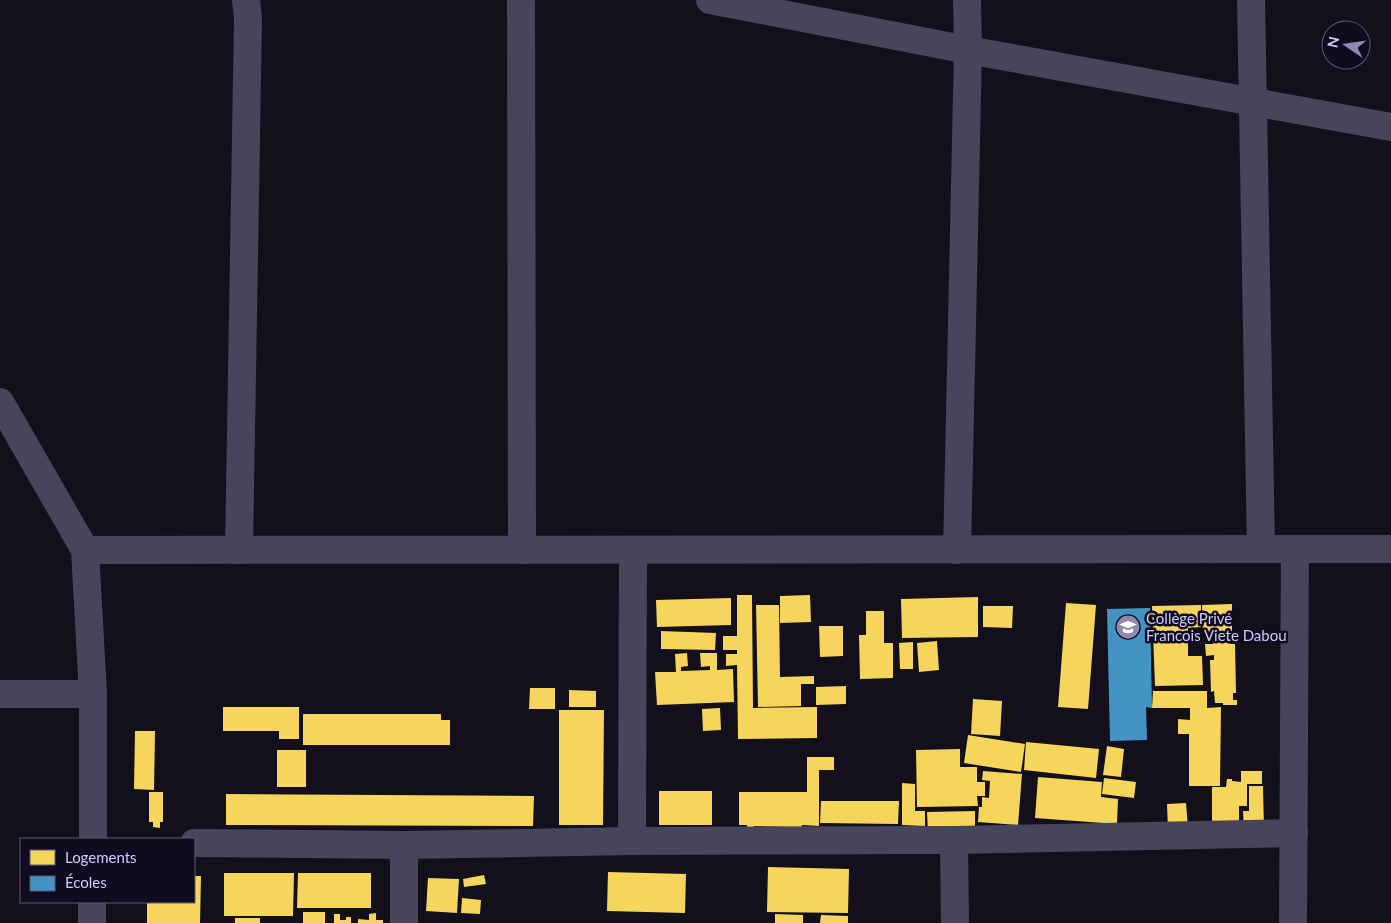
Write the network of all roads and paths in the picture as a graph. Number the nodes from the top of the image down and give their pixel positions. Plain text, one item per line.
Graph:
1 (246, 0) edge
2 (521, 0) edge
3 (710, 0) edge
4 (968, 0) edge
5 (1251, 0) edge
6 (968, 50) junction
7 (1252, 102) junction
8 (1391, 127) edge
9 (0, 403) edge
10 (1261, 549) junction
11 (1296, 549) junction
12 (1391, 549) edge
13 (85, 550) junction
14 (239, 550) junction
15 (522, 550) junction
16 (633, 550) junction
17 (957, 550) junction
18 (0, 694) edge
19 (93, 694) junction
20 (1294, 833) junction
21 (93, 838) edge
22 (954, 840) junction
23 (632, 841) junction
24 (195, 843) edge
25 (404, 845) junction
26 (92, 903) edge
27 (92, 923) edge
28 (404, 923) edge
29 (955, 923) edge
30 (1293, 923) edge

1 - 14 street
2 - 15 street
3 - 6 street
4 - 6 street
5 - 7 street
6 - 7 street
6 - 17 street
7 - 8 street
7 - 10 street
9 - 13 street
10 - 11 street
10 - 17 street
11 - 12 street
11 - 20 street
13 - 14 street
13 - 19 street
14 - 15 street
15 - 16 street
16 - 17 street
16 - 23 street
18 - 19 street
19 - 21 street
20 - 22 street
20 - 30 street
22 - 23 street
22 - 29 street
23 - 25 street
24 - 25 street
25 - 28 street
26 - 27 street

